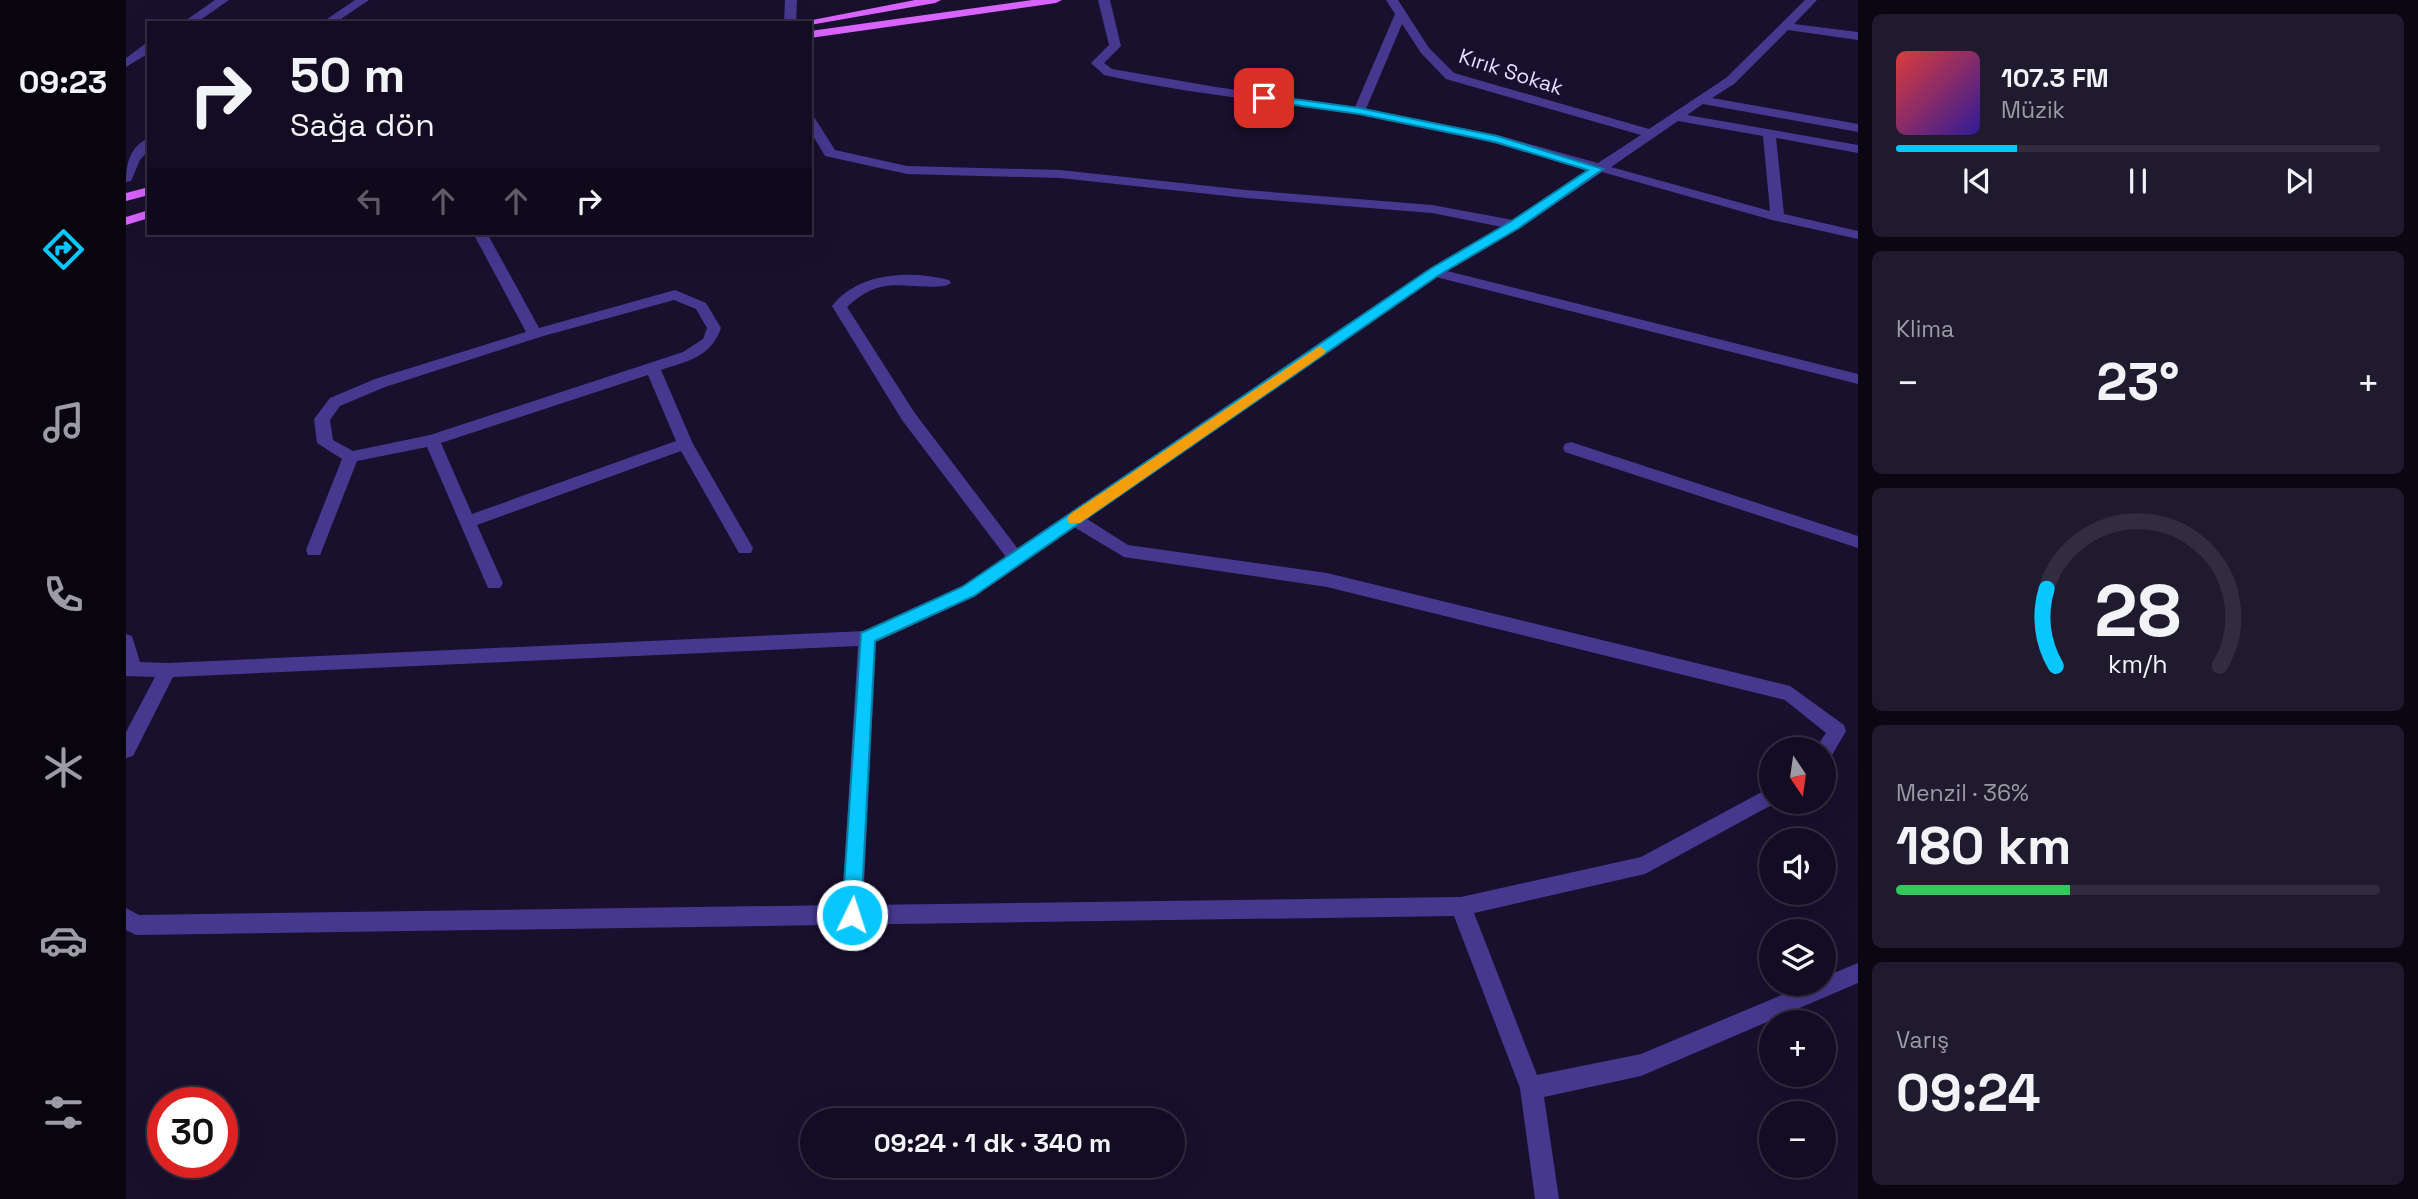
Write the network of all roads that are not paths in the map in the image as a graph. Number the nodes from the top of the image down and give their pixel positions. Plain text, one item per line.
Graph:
1 (223, 0) edge
2 (363, 0) edge
3 (791, 0) edge
4 (935, 0) edge
5 (1056, 0) edge
6 (1104, 0) edge
7 (1392, 0) edge
8 (1811, 0) edge
9 (1400, 15) junction
10 (191, 21) edge
11 (330, 21) edge
12 (790, 21) edge
13 (812, 21) edge
14 (1786, 26) junction
15 (812, 36) edge
16 (1858, 36) edge
17 (147, 48) edge
18 (126, 63) edge
19 (1700, 100) junction
20 (1359, 111) junction
21 (1674, 117) junction
22 (812, 123) edge
23 (1858, 128) edge
24 (1651, 134) junction
25 (1769, 135) junction
26 (147, 144) edge
27 (1858, 149) edge
28 (1597, 169) junction
29 (126, 178) edge
30 (147, 192) edge
31 (126, 197) edge
32 (147, 216) edge
33 (1777, 217) junction
34 (126, 221) edge
35 (1514, 225) junction
36 (481, 235) edge
37 (1858, 235) edge
38 (1434, 272) junction
39 (944, 283) dead end
40 (535, 334) junction
41 (652, 367) junction
42 (1858, 379) edge
43 (432, 440) junction
44 (685, 444) junction
45 (1571, 448) dead end
46 (351, 457) junction
47 (1074, 519) junction
48 (468, 523) junction
49 (1858, 542) edge
50 (745, 548) dead end
51 (314, 550) dead end
52 (1016, 558) junction
53 (494, 583) dead end
54 (867, 638) junction
55 (126, 641) edge
56 (129, 669) edge
57 (168, 670) junction
58 (1833, 737) edge
59 (126, 750) edge
60 (1759, 802) edge
61 (1461, 905) junction
62 (852, 915) junction
63 (126, 918) edge
64 (1858, 973) edge
65 (1531, 1088) junction
66 (1547, 1199) edge

1 - 10 street
2 - 11 street
3 - 12 street
4 - 13 main road
5 - 15 main road
6 - 20 street
7 - 9 street, Kırık Sokak
8 - 14 street
9 - 20 street
9 - 24 street, Kırık Sokak
14 - 16 street
14 - 19 street
17 - 18 street
19 - 21 street
19 - 23 street
20 - 28 street
21 - 24 street
21 - 25 street
22 - 35 street
24 - 28 street
25 - 27 street
25 - 33 street
26 - 29 street
28 - 33 street
28 - 35 street
30 - 31 main road
32 - 34 main road
33 - 37 street
35 - 38 street
36 - 40 street
38 - 42 street
38 - 47 street
39 - 52 street
40 - 41 street
40 - 46 street
41 - 43 street
41 - 44 street
43 - 46 street
43 - 48 street
44 - 48 street
44 - 50 street
45 - 49 street
46 - 51 street
47 - 52 street
47 - 58 street
48 - 53 street
52 - 54 street
54 - 57 street
54 - 62 street
55 - 56 street
56 - 57 street
57 - 59 street
60 - 61 street
61 - 62 street
61 - 65 street
62 - 63 street
64 - 65 street
65 - 66 street

